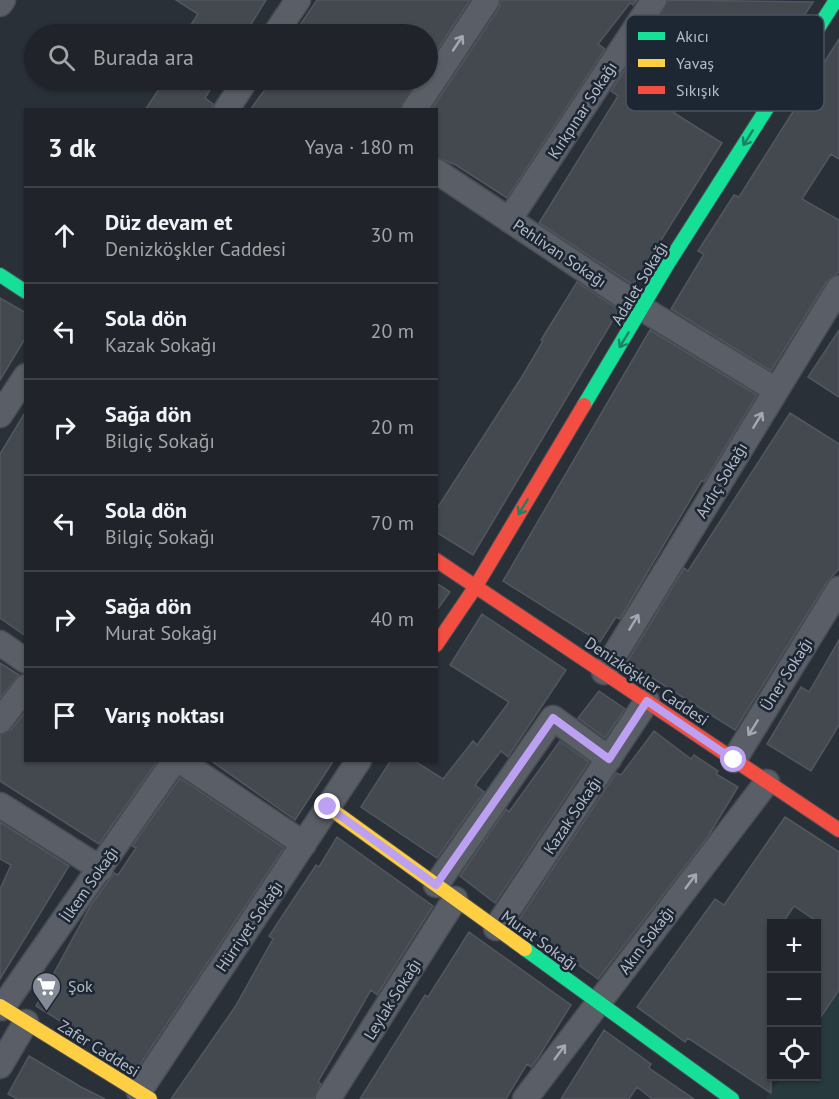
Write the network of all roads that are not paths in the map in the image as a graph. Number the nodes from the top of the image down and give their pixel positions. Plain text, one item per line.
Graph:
1 (3, 0) edge
2 (298, 0) edge
3 (487, 0) edge
4 (654, 0) edge
5 (836, 0) edge
6 (0, 4) edge
7 (644, 15) edge
8 (824, 19) edge
9 (282, 24) edge
10 (626, 43) edge
11 (438, 74) edge
12 (239, 90) edge
13 (427, 90) edge
14 (227, 108) edge
15 (415, 108) edge
16 (767, 111) edge
17 (438, 172) edge
18 (510, 220) junction
19 (0, 275) edge
20 (839, 288) edge
21 (24, 291) edge
22 (643, 309) junction
23 (24, 379) edge
24 (776, 390) junction
25 (0, 415) edge
26 (438, 561) edge
27 (476, 586) junction
28 (839, 589) edge
29 (438, 642) edge
30 (0, 643) edge
31 (24, 660) edge
32 (604, 672) junction
33 (24, 690) edge
34 (647, 701) junction
35 (0, 721) edge
36 (609, 759) junction
37 (734, 760) junction
38 (176, 762) edge
39 (180, 762) edge
40 (359, 762) edge
41 (767, 782) junction
42 (0, 804) edge
43 (328, 807) junction
44 (839, 830) edge
45 (304, 844) junction
46 (101, 869) junction
47 (436, 885) junction
48 (455, 899) junction
49 (496, 928) junction
50 (598, 1002) junction
51 (1, 1007) edge
52 (26, 1022) junction
53 (0, 1066) edge
54 (144, 1096) edge
55 (328, 1099) edge
56 (525, 1099) edge
57 (732, 1099) edge

1 - 6 street
2 - 9 street
11 -> 3 street
4 - 7 street, Kırkpınar Sokağı
5 -> 8 street, Adalet Sokağı
10 - 18 street, Kırkpınar Sokağı
12 - 14 street
15 -> 13 street
16 -> 22 street, Adalet Sokağı
17 - 18 street, Pehlivan Sokağı
18 - 22 street, Pehlivan Sokağı
19 - 21 street
20 - 24 street, Ardıç Sokağı
22 - 24 street, Pehlivan Sokağı
22 -> 27 street, Adalet Sokağı
23 - 25 street
32 -> 24 street, Ardıç Sokağı
26 - 27 street, Denizköşkler Caddesi
27 - 29 street
27 - 32 street, Denizköşkler Caddesi
28 -> 37 street, Üner Sokağı
30 - 31 street
32 - 34 street, Denizköşkler Caddesi
33 - 35 street
34 - 36 street, Kazak Sokağı
34 - 37 street, Denizköşkler Caddesi
36 - 47 street
36 - 49 street, Kazak Sokağı
37 - 41 street, Denizköşkler Caddesi
38 - 46 street, İlkem Sokağı
39 - 45 street
40 - 43 street, Hürriyet Sokağı
41 - 44 street, Denizköşkler Caddesi
50 -> 41 street, Akın Sokağı
42 - 46 street
43 - 45 street, Hürriyet Sokağı
43 - 47 street, Murat Sokağı
45 - 54 street, Hürriyet Sokağı
46 - 51 street, İlkem Sokağı
47 - 48 street, Murat Sokağı
48 - 49 street, Murat Sokağı
48 - 55 street, Leylak Sokağı
49 - 50 street, Murat Sokağı
56 -> 50 street, Akın Sokağı
50 - 57 street, Murat Sokağı
51 - 52 street, Zafer Caddesi
52 - 53 street
52 - 54 street, Zafer Caddesi

